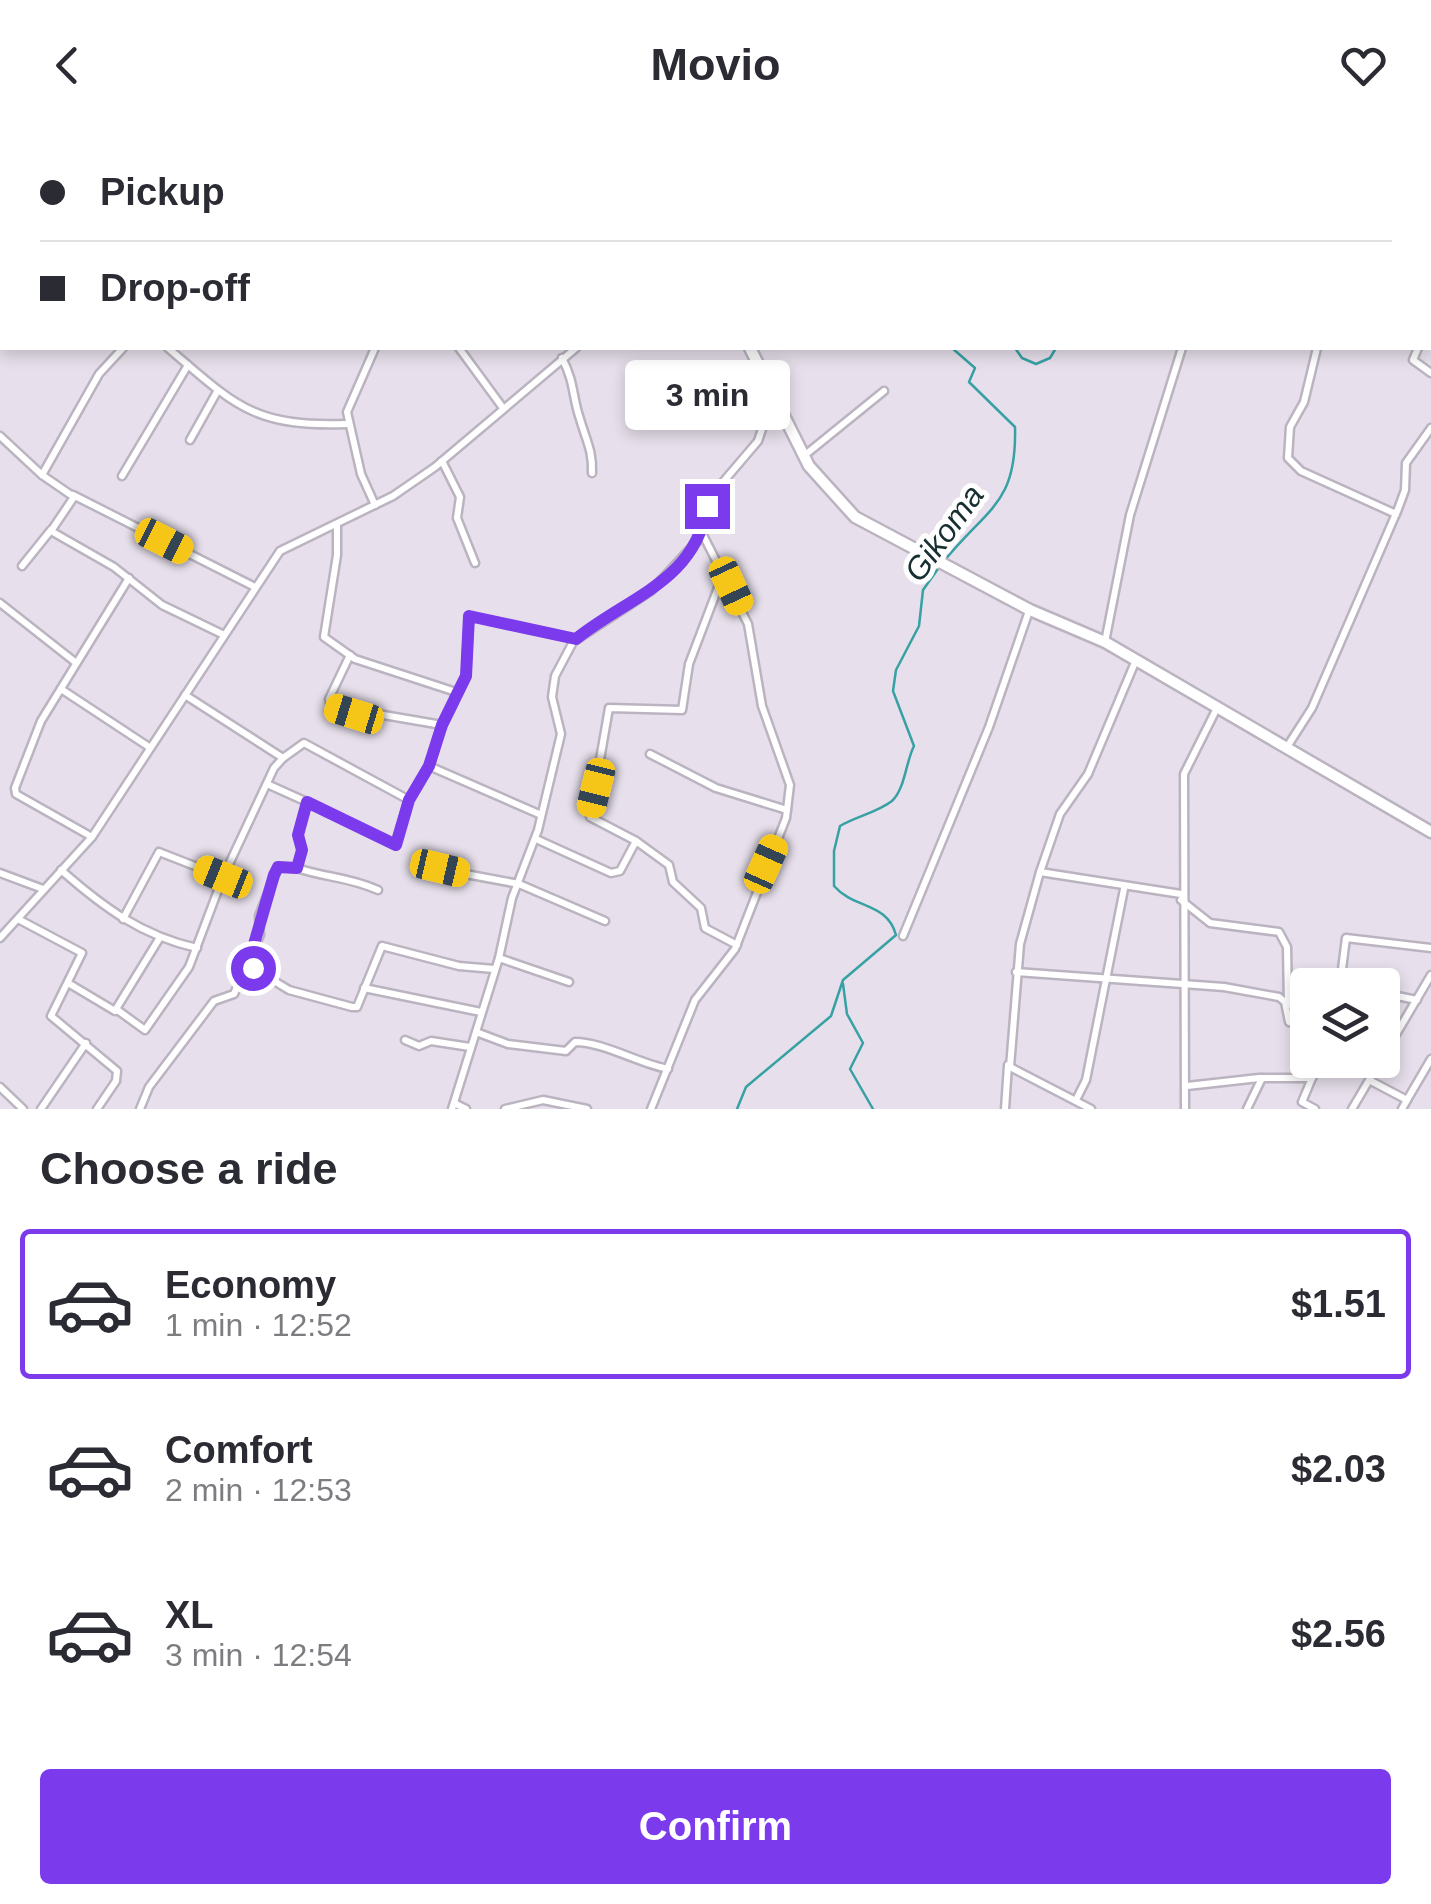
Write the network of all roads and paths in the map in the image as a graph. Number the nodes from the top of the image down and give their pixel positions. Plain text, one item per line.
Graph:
1 (121, 350) edge
2 (170, 350) edge
3 (374, 350) edge
4 (460, 350) edge
5 (573, 350) edge
6 (751, 350) edge
7 (1181, 350) edge
8 (1317, 350) edge
9 (1417, 350) edge
10 (562, 358) junction
11 (188, 365) junction
12 (1431, 373) edge
13 (218, 390) junction
14 (884, 392) dead end
15 (774, 395) junction
16 (502, 408) junction
17 (347, 424) junction
18 (1431, 428) edge
19 (0, 436) edge
20 (190, 440) dead end
21 (804, 456) junction
22 (442, 461) junction
23 (592, 473) dead end
24 (42, 475) junction
25 (122, 476) dead end
26 (73, 495) junction
27 (375, 505) junction
28 (1396, 514) junction
29 (337, 523) junction
30 (52, 528) junction
31 (703, 535) junction
32 (475, 563) dead end
33 (22, 566) dead end
34 (724, 571) junction
35 (129, 578) junction
36 (255, 587) junction
37 (0, 602) edge
38 (1030, 610) junction
39 (222, 634) junction
40 (576, 639) junction
41 (1105, 642) junction
42 (350, 656) junction
43 (1136, 659) junction
44 (75, 662) junction
45 (61, 689) junction
46 (456, 692) junction
47 (185, 695) junction
48 (1218, 707) junction
49 (442, 725) junction
50 (1286, 747) junction
51 (149, 748) junction
52 (650, 754) dead end
53 (283, 758) junction
54 (429, 766) junction
55 (267, 784) junction
56 (409, 800) junction
57 (307, 802) junction
58 (787, 810) junction
59 (539, 814) junction
60 (1430, 830) edge
61 (92, 837) junction
62 (536, 840) junction
63 (636, 841) junction
64 (297, 868) junction
65 (440, 868) dead end
66 (62, 870) junction
67 (1040, 872) junction
68 (0, 873) edge
69 (223, 877) junction
70 (518, 884) junction
71 (1124, 888) junction
72 (43, 889) junction
73 (378, 890) dead end
74 (1181, 897) junction
75 (18, 919) junction
76 (124, 920) junction
77 (605, 921) dead end
78 (903, 936) dead end
79 (0, 938) edge
80 (159, 939) junction
81 (737, 944) junction
82 (198, 948) junction
83 (1431, 948) edge
84 (499, 958) junction
85 (248, 965) junction
86 (1342, 968) edge
87 (494, 969) junction
88 (1016, 972) junction
89 (1431, 974) edge
90 (1108, 980) junction
91 (569, 982) dead end
92 (68, 983) junction
93 (1184, 985) junction
94 (364, 988) junction
95 (1400, 996) edge
96 (1418, 1000) junction
97 (116, 1012) junction
98 (481, 1012) junction
99 (1288, 1012) junction
100 (1290, 1019) edge
101 (476, 1032) junction
102 (1400, 1033) edge
103 (405, 1040) dead end
104 (86, 1044) junction
105 (470, 1047) junction
106 (1431, 1058) edge
107 (1008, 1064) junction
108 (668, 1069) junction
109 (1262, 1078) junction
110 (1290, 1078) edge
111 (1312, 1078) edge
112 (1372, 1078) edge
113 (1370, 1081) junction
114 (1187, 1086) junction
115 (0, 1087) edge
116 (1076, 1100) junction
117 (1407, 1100) junction
118 (1300, 1105) edge
119 (453, 1106) edge
120 (576, 1107) edge
121 (23, 1109) edge
122 (42, 1109) edge
123 (97, 1109) edge
124 (140, 1109) edge
125 (466, 1109) edge
126 (504, 1109) edge
127 (587, 1109) edge
128 (651, 1109) edge
129 (1005, 1109) edge
130 (1091, 1109) edge
131 (1185, 1109) edge
132 (1247, 1109) edge
133 (1315, 1109) edge
134 (1352, 1109) edge
135 (1402, 1109) edge

1 - 24 street
2 - 11 street
3 - 17 street
4 - 16 street
5 - 10 street
6 - 15 main road
7 - 41 street
8 - 28 street
9 - 12 street
10 - 16 street
10 - 23 street
11 - 13 street
11 - 25 street
13 - 17 street
13 - 20 street
14 - 21 street
15 - 21 main road
15 - 31 street
16 - 22 street
17 - 27 street
18 - 28 street
19 - 24 street
21 - 38 main road
22 - 27 street
22 - 32 street
24 - 26 street
26 - 30 street
26 - 36 street
27 - 29 street
28 - 50 street
29 - 36 street
29 - 42 street
30 - 33 street
30 - 35 street
31 - 34 street
31 - 40 street
34 - 58 street
34 - 63 street
35 - 39 street
35 - 44 street
36 - 39 street
37 - 44 street
38 - 41 main road
38 - 78 street
39 - 47 street
40 - 46 street
40 - 59 street
41 - 43 main road
42 - 46 street
42 - 49 street
43 - 48 main road
43 - 67 street
44 - 45 street
45 - 51 street
45 - 61 street
46 - 49 street
47 - 51 street
47 - 53 street
48 - 50 main road
48 - 74 street
49 - 54 street
50 - 60 main road
51 - 61 street
52 - 58 street
53 - 55 street
53 - 56 street
54 - 56 street
54 - 59 street
55 - 57 street
55 - 69 street
56 - 57 street
57 - 64 street
58 - 81 street
59 - 62 street
61 - 66 street
62 - 63 street
62 - 70 street
63 - 81 street
64 - 73 street
64 - 85 street
65 - 70 street
66 - 72 street
66 - 76 street
67 - 71 street
67 - 88 street
68 - 72 street
69 - 76 street
69 - 82 street
70 - 77 street
70 - 84 street
71 - 74 street
71 - 90 street
72 - 75 street
74 - 93 street
74 - 99 street
75 - 79 street
75 - 92 street
76 - 80 street
80 - 82 street
80 - 97 street
81 - 108 street
82 - 97 street
83 - 86 street
84 - 87 street
84 - 91 street
85 - 94 street
85 - 124 street
87 - 94 street
87 - 98 street
88 - 90 street
88 - 107 street
89 - 96 street
90 - 93 street
90 - 116 street
92 - 97 street
92 - 104 street
93 - 99 street
93 - 114 street
94 - 98 street
95 - 96 street
96 - 102 street
98 - 101 street
99 - 100 street
101 - 105 street
101 - 108 street
103 - 105 street
104 - 122 street
104 - 123 street
105 - 119 street
106 - 117 street
107 - 116 street
107 - 129 street
108 - 128 street
109 - 110 street
109 - 114 street
109 - 132 street
111 - 118 street
112 - 113 street
113 - 117 street
113 - 134 street
114 - 131 street
115 - 121 street
116 - 130 street
117 - 135 street
118 - 133 street
119 - 125 street
120 - 126 street
120 - 127 street

